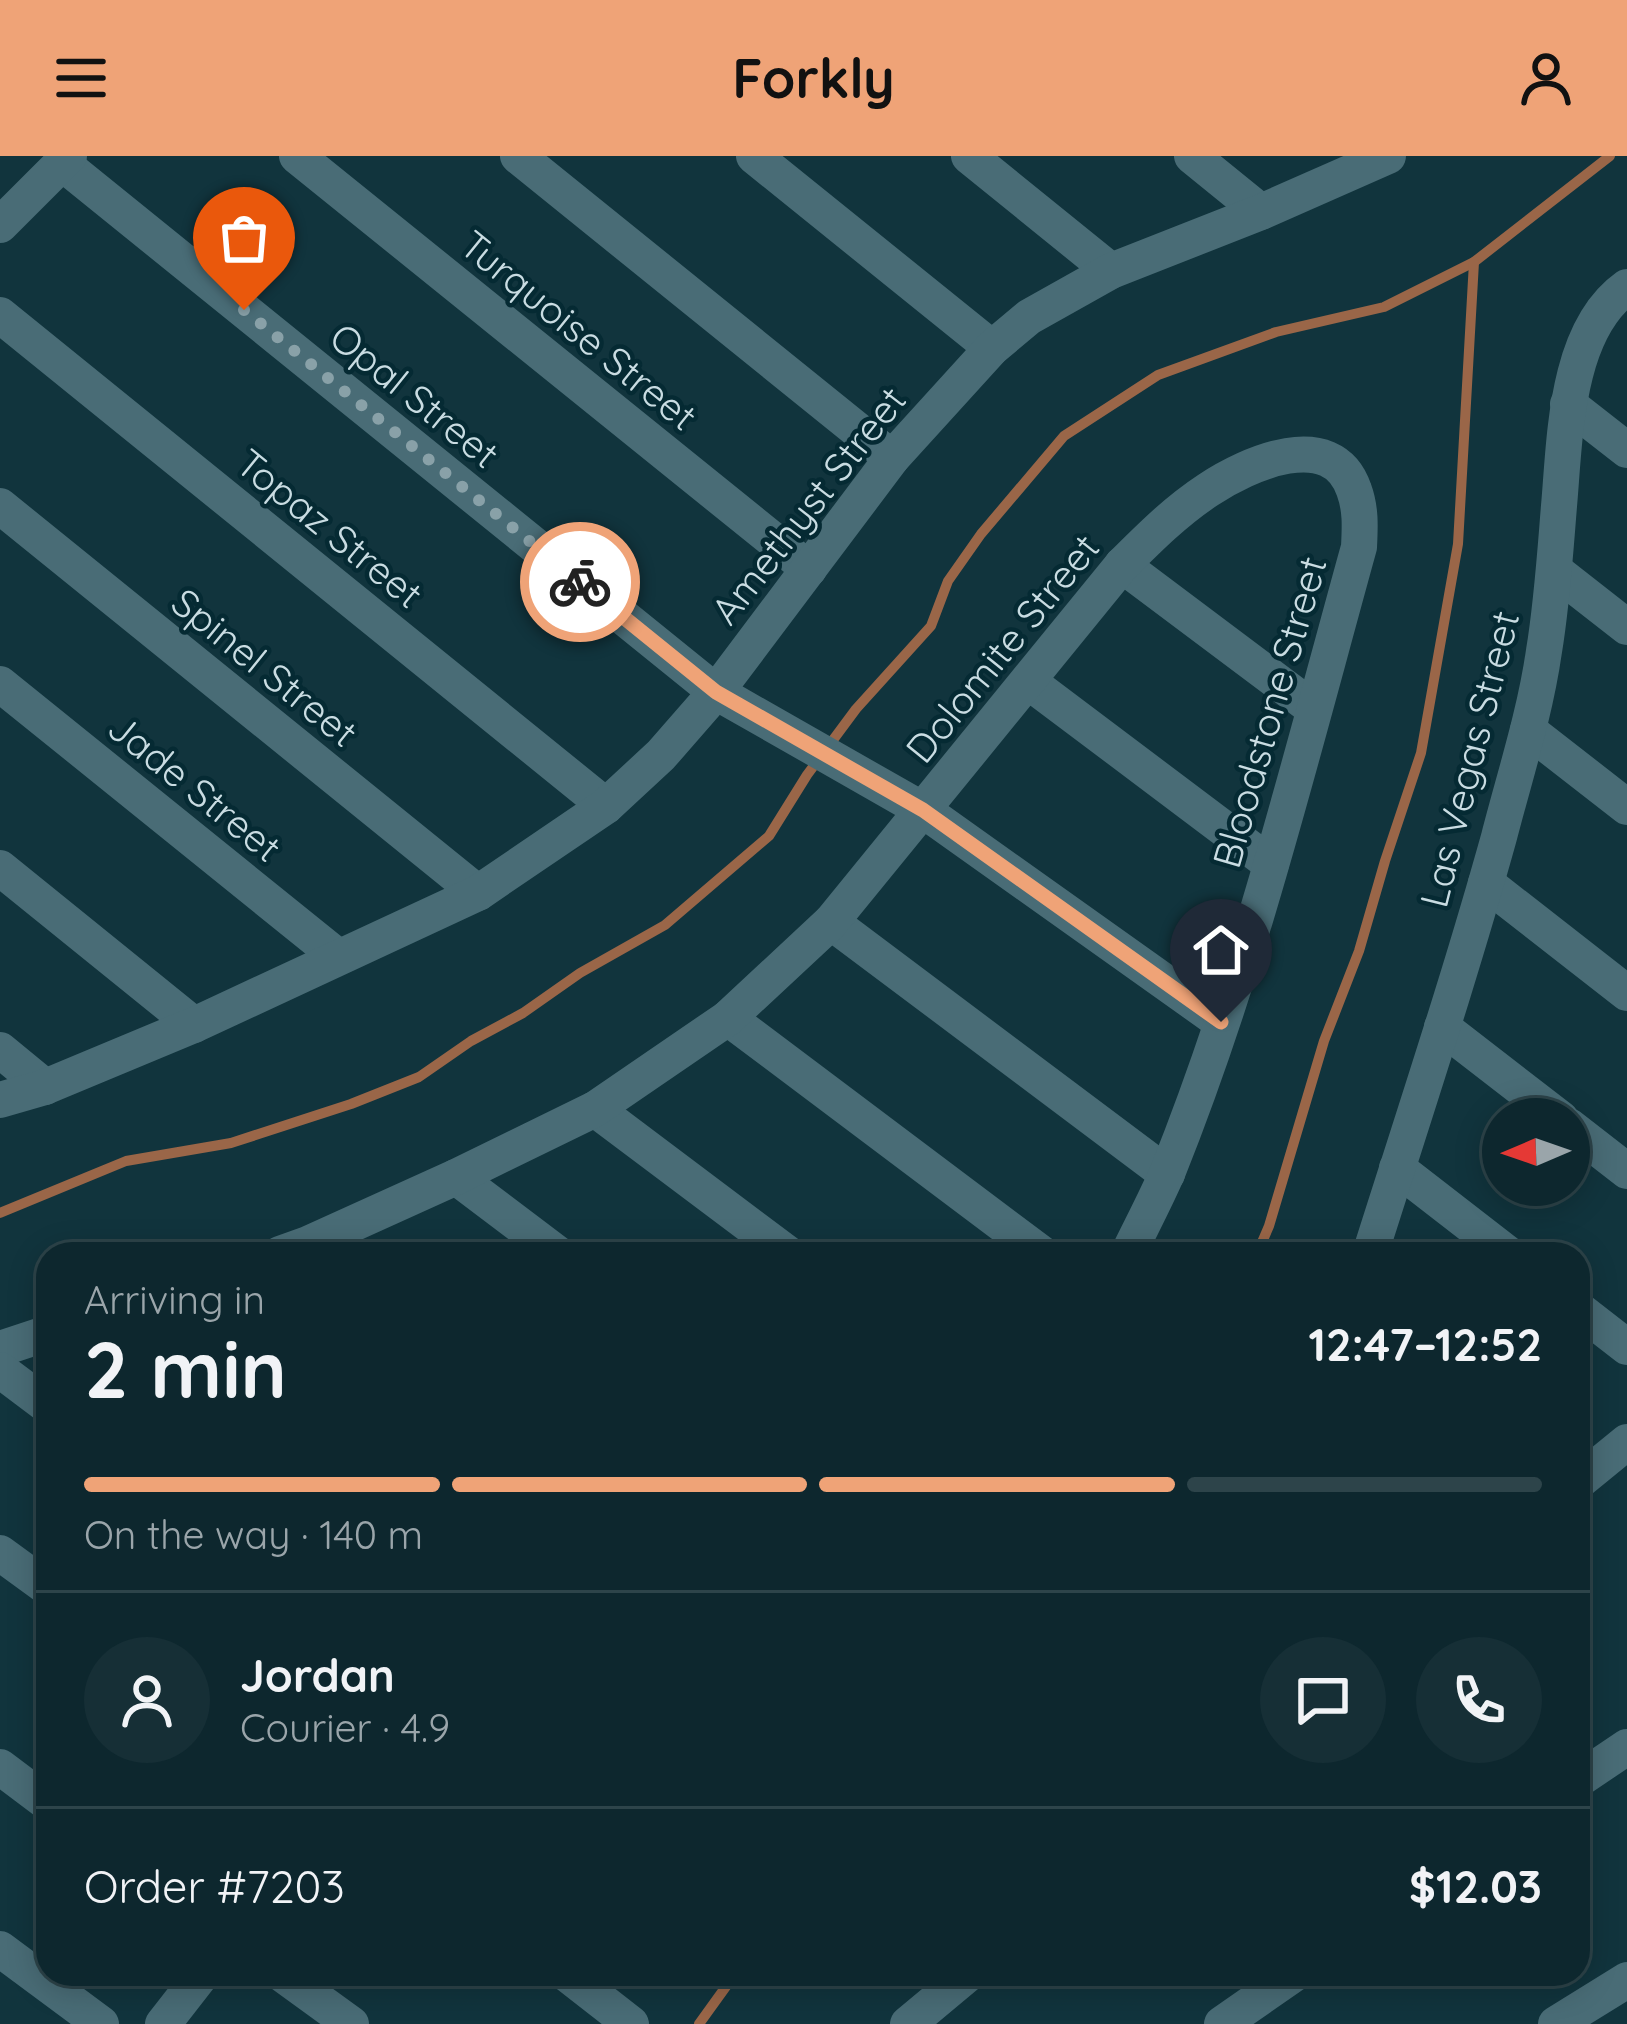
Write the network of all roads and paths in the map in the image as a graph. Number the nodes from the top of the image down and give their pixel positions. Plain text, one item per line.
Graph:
1 (297, 156) edge
2 (518, 156) edge
3 (754, 156) edge
4 (969, 156) edge
5 (1192, 156) edge
6 (1388, 156) edge
7 (65, 159) edge
8 (1261, 212) junction
9 (0, 225) edge
10 (1111, 272) junction
11 (1627, 287) edge
12 (0, 315) edge
13 (992, 348) junction
14 (1568, 404) junction
15 (1627, 450) edge
16 (892, 458) junction
17 (1335, 464) joint
18 (0, 506) edge
19 (1122, 565) junction
20 (808, 569) junction
21 (1554, 571) junction
22 (1627, 627) edge
23 (1029, 682) junction
24 (0, 684) edge
25 (716, 692) junction
26 (1314, 709) junction
27 (1528, 730) junction
28 (607, 806) junction
29 (1627, 807) edge
30 (923, 810) junction
31 (1271, 864) junction
32 (0, 868) edge
33 (1486, 883) junction
34 (478, 892) junction
35 (831, 922) junction
36 (337, 956) junction
37 (1627, 993) edge
38 (728, 1018) junction
39 (1221, 1022) junction
40 (194, 1025) junction
41 (1442, 1027) junction
42 (0, 1050) edge
43 (45, 1087) junction
44 (1534, 1098) edge
45 (0, 1100) edge
46 (595, 1109) junction
47 (1590, 1142) edge
48 (1397, 1168) junction
49 (1627, 1171) edge
50 (1167, 1174) junction
51 (456, 1177) junction
52 (322, 1242) edge
53 (542, 1242) edge
54 (772, 1242) edge
55 (1026, 1242) edge
56 (1133, 1242) edge
57 (1374, 1242) edge
58 (1493, 1242) edge
59 (1590, 1318) edge
60 (36, 1337) edge
61 (1627, 1347) edge
62 (0, 1349) edge
63 (0, 1370) edge
64 (36, 1397) edge
65 (1627, 1442) edge
66 (1590, 1472) edge
67 (0, 1553) edge
68 (36, 1579) edge
69 (1627, 1747) edge
70 (0, 1768) edge
71 (1590, 1772) edge
72 (36, 1794) edge
73 (2, 1954) edge
74 (36, 1978) edge
75 (1627, 1980) edge
76 (47, 1986) edge
77 (193, 1986) edge
78 (299, 1986) edge
79 (589, 1986) edge
80 (954, 1986) edge
81 (1272, 2010) edge
82 (101, 2024) edge
83 (163, 2024) edge
84 (351, 2024) edge
85 (631, 2024) edge
86 (908, 2024) edge
87 (1222, 2024) edge
88 (1556, 2024) edge

1 - 20 street, Turquoise Street
2 - 16 street
3 - 13 street
4 - 10 street
5 - 8 street
6 - 8 street, Amethyst Street
7 - 9 street
7 - 25 street, Opal Street
8 - 10 street, Amethyst Street
10 - 13 street, Amethyst Street
11 - 14 street, Las Vegas Street
12 - 28 street, Topaz Street
13 - 16 street, Amethyst Street
14 - 15 street
14 - 21 street, Las Vegas Street
16 - 20 street, Amethyst Street
17 - 19 street, Dolomite Street
17 - 26 street, Bloodstone Street
18 - 34 street, Spinel Street
19 - 23 street, Dolomite Street
19 - 26 street
20 - 25 street, Amethyst Street
21 - 22 street
21 - 27 street, Las Vegas Street
23 - 30 street, Dolomite Street
23 - 31 street
24 - 36 street, Jade Street
25 - 28 street, Amethyst Street
25 - 30 street, Opal Street
26 - 31 street, Bloodstone Street
27 - 29 street
27 - 33 street, Las Vegas Street
28 - 34 street, Amethyst Street
30 - 35 street, Dolomite Street
30 - 39 street, Opal Street
31 - 39 street, Bloodstone Street
32 - 40 street
33 - 37 street
33 - 41 street, Las Vegas Street
34 - 36 street, Amethyst Street
35 - 38 street, Dolomite Street
35 - 50 street
36 - 40 street, Amethyst Street
38 - 46 street, Dolomite Street
38 - 55 street
39 - 50 street, Bloodstone Street
40 - 43 street, Amethyst Street
41 - 44 street
41 - 48 street, Las Vegas Street
42 - 43 street
43 - 45 street, Amethyst Street
46 - 51 street, Dolomite Street
46 - 54 street
47 - 49 street
48 - 57 street, Las Vegas Street
48 - 58 street
50 - 56 street, Bloodstone Street
51 - 52 street, Dolomite Street
51 - 53 street
59 - 61 street
60 - 62 street
63 - 64 street
65 - 66 street
67 - 68 street
69 - 71 street
70 - 72 street
73 - 74 street
75 - 88 street
76 - 82 street
77 - 83 street
78 - 84 street
79 - 85 street
80 - 86 street
81 - 87 street

